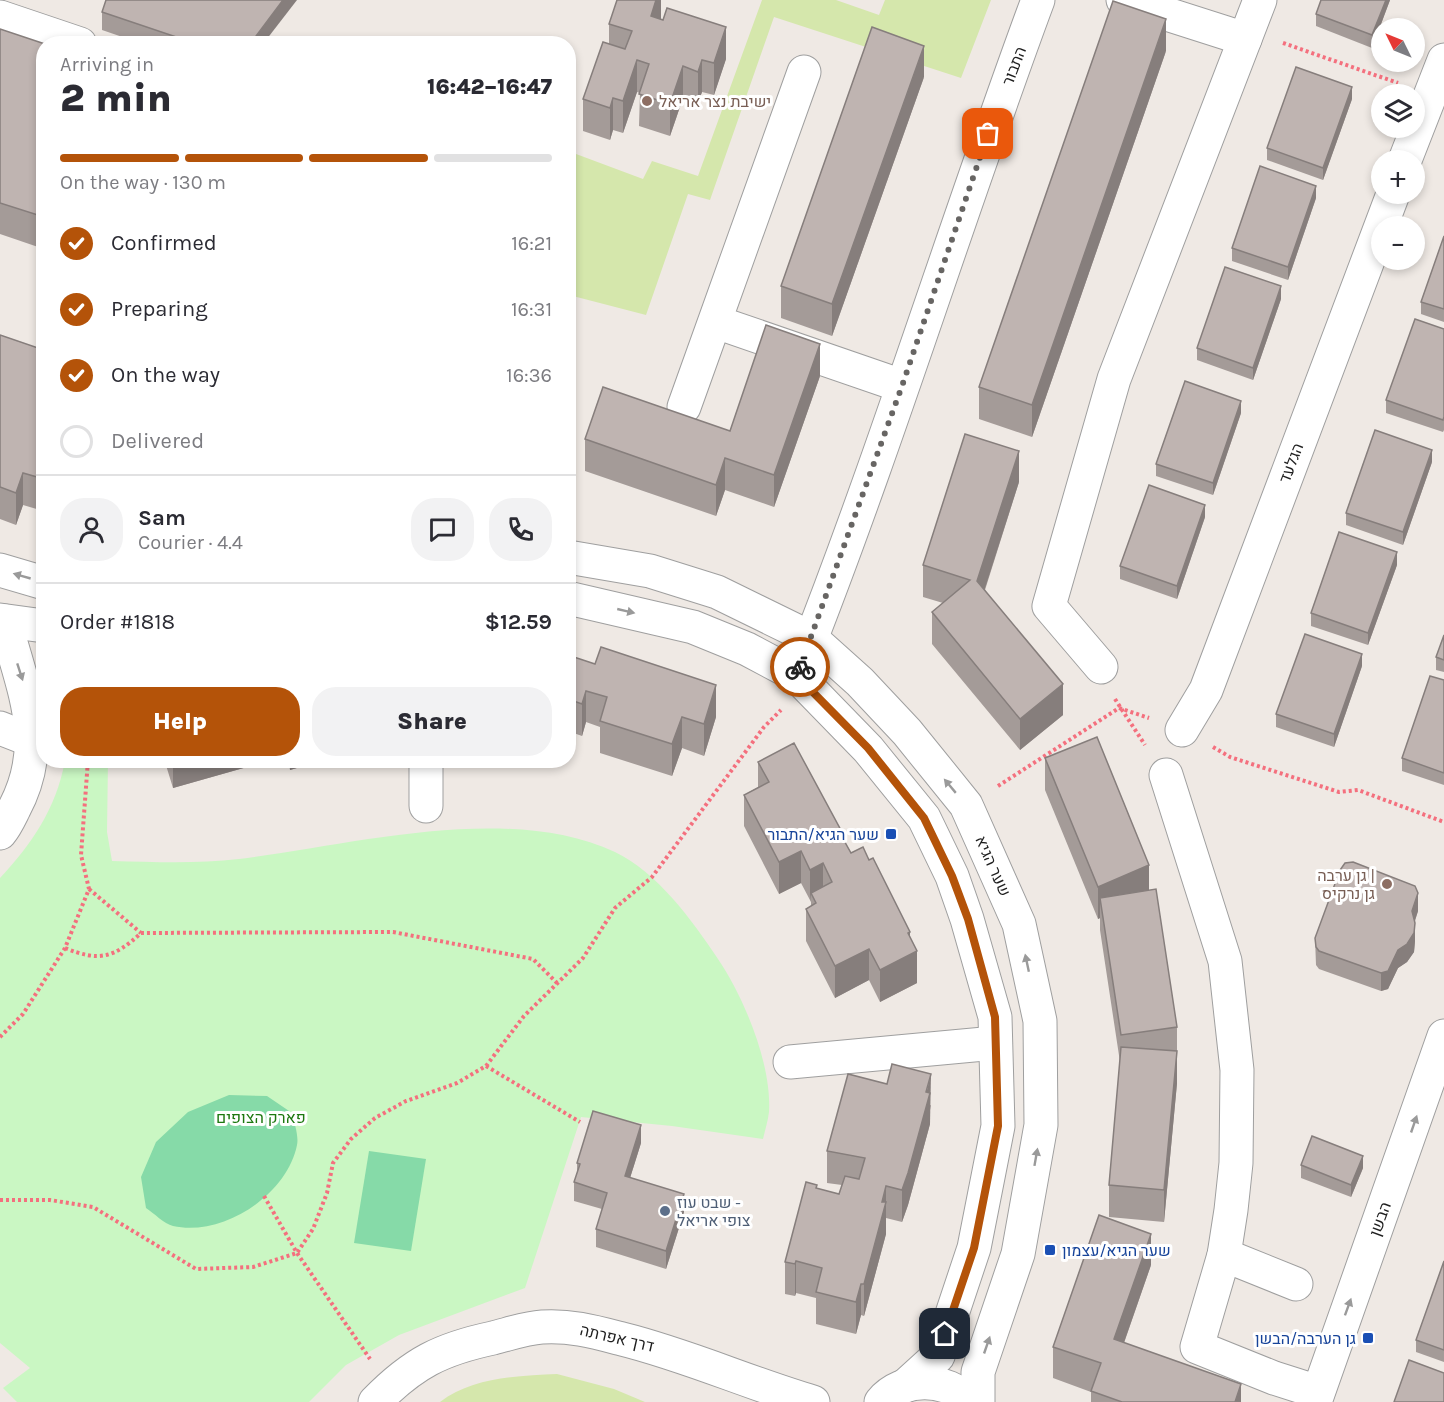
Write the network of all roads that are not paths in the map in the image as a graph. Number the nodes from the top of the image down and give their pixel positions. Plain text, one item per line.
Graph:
1 (1038, 0) edge
2 (1124, 0) edge
3 (1260, 0) edge
4 (0, 17) edge
5 (56, 36) edge
6 (1245, 39) junction
7 (804, 72) dead end
8 (1439, 72) edge
9 (1409, 150) edge
10 (1389, 204) edge
11 (716, 322) junction
12 (902, 386) junction
13 (684, 407) dead end
14 (576, 558) edge
15 (0, 570) edge
16 (36, 581) edge
17 (576, 600) edge
18 (2, 620) edge
19 (36, 625) edge
20 (811, 638) junction
21 (1101, 667) road end
22 (802, 681) junction
23 (27, 724) edge
24 (1182, 730) road end
25 (426, 768) edge
26 (1166, 775) road end
27 (426, 806) dead end
28 (0, 833) edge
29 (1444, 1036) edge
30 (995, 1043) junction
31 (790, 1062) dead end
32 (1224, 1255) junction
33 (1296, 1284) dead end
34 (379, 1384) edge
35 (893, 1394) edge
36 (1316, 1397) edge
37 (813, 1402) edge
38 (969, 1402) edge
39 (978, 1402) edge

1 - 12 street, התבור
2 - 6 street
3 - 6 street
4 - 5 street
6 - 21 street
7 - 11 street
8 - 9 street
10 - 24 street, הגלעד
11 - 12 street
11 - 13 street
12 - 20 street, התבור
14 - 20 street, שער הגיא
16 -> 15 street
17 -> 22 street
18 - 19 street
18 -> 23 street
20 - 22 street, התבור
39 -> 20 street, שער הגיא
22 - 30 street
23 - 28 street
25 - 27 street
26 - 32 street
36 -> 29 street, הבשן
30 - 31 street
30 - 35 street
32 - 33 street
32 - 36 street
34 - 37 street, דרך אפרתה
35 - 38 street

